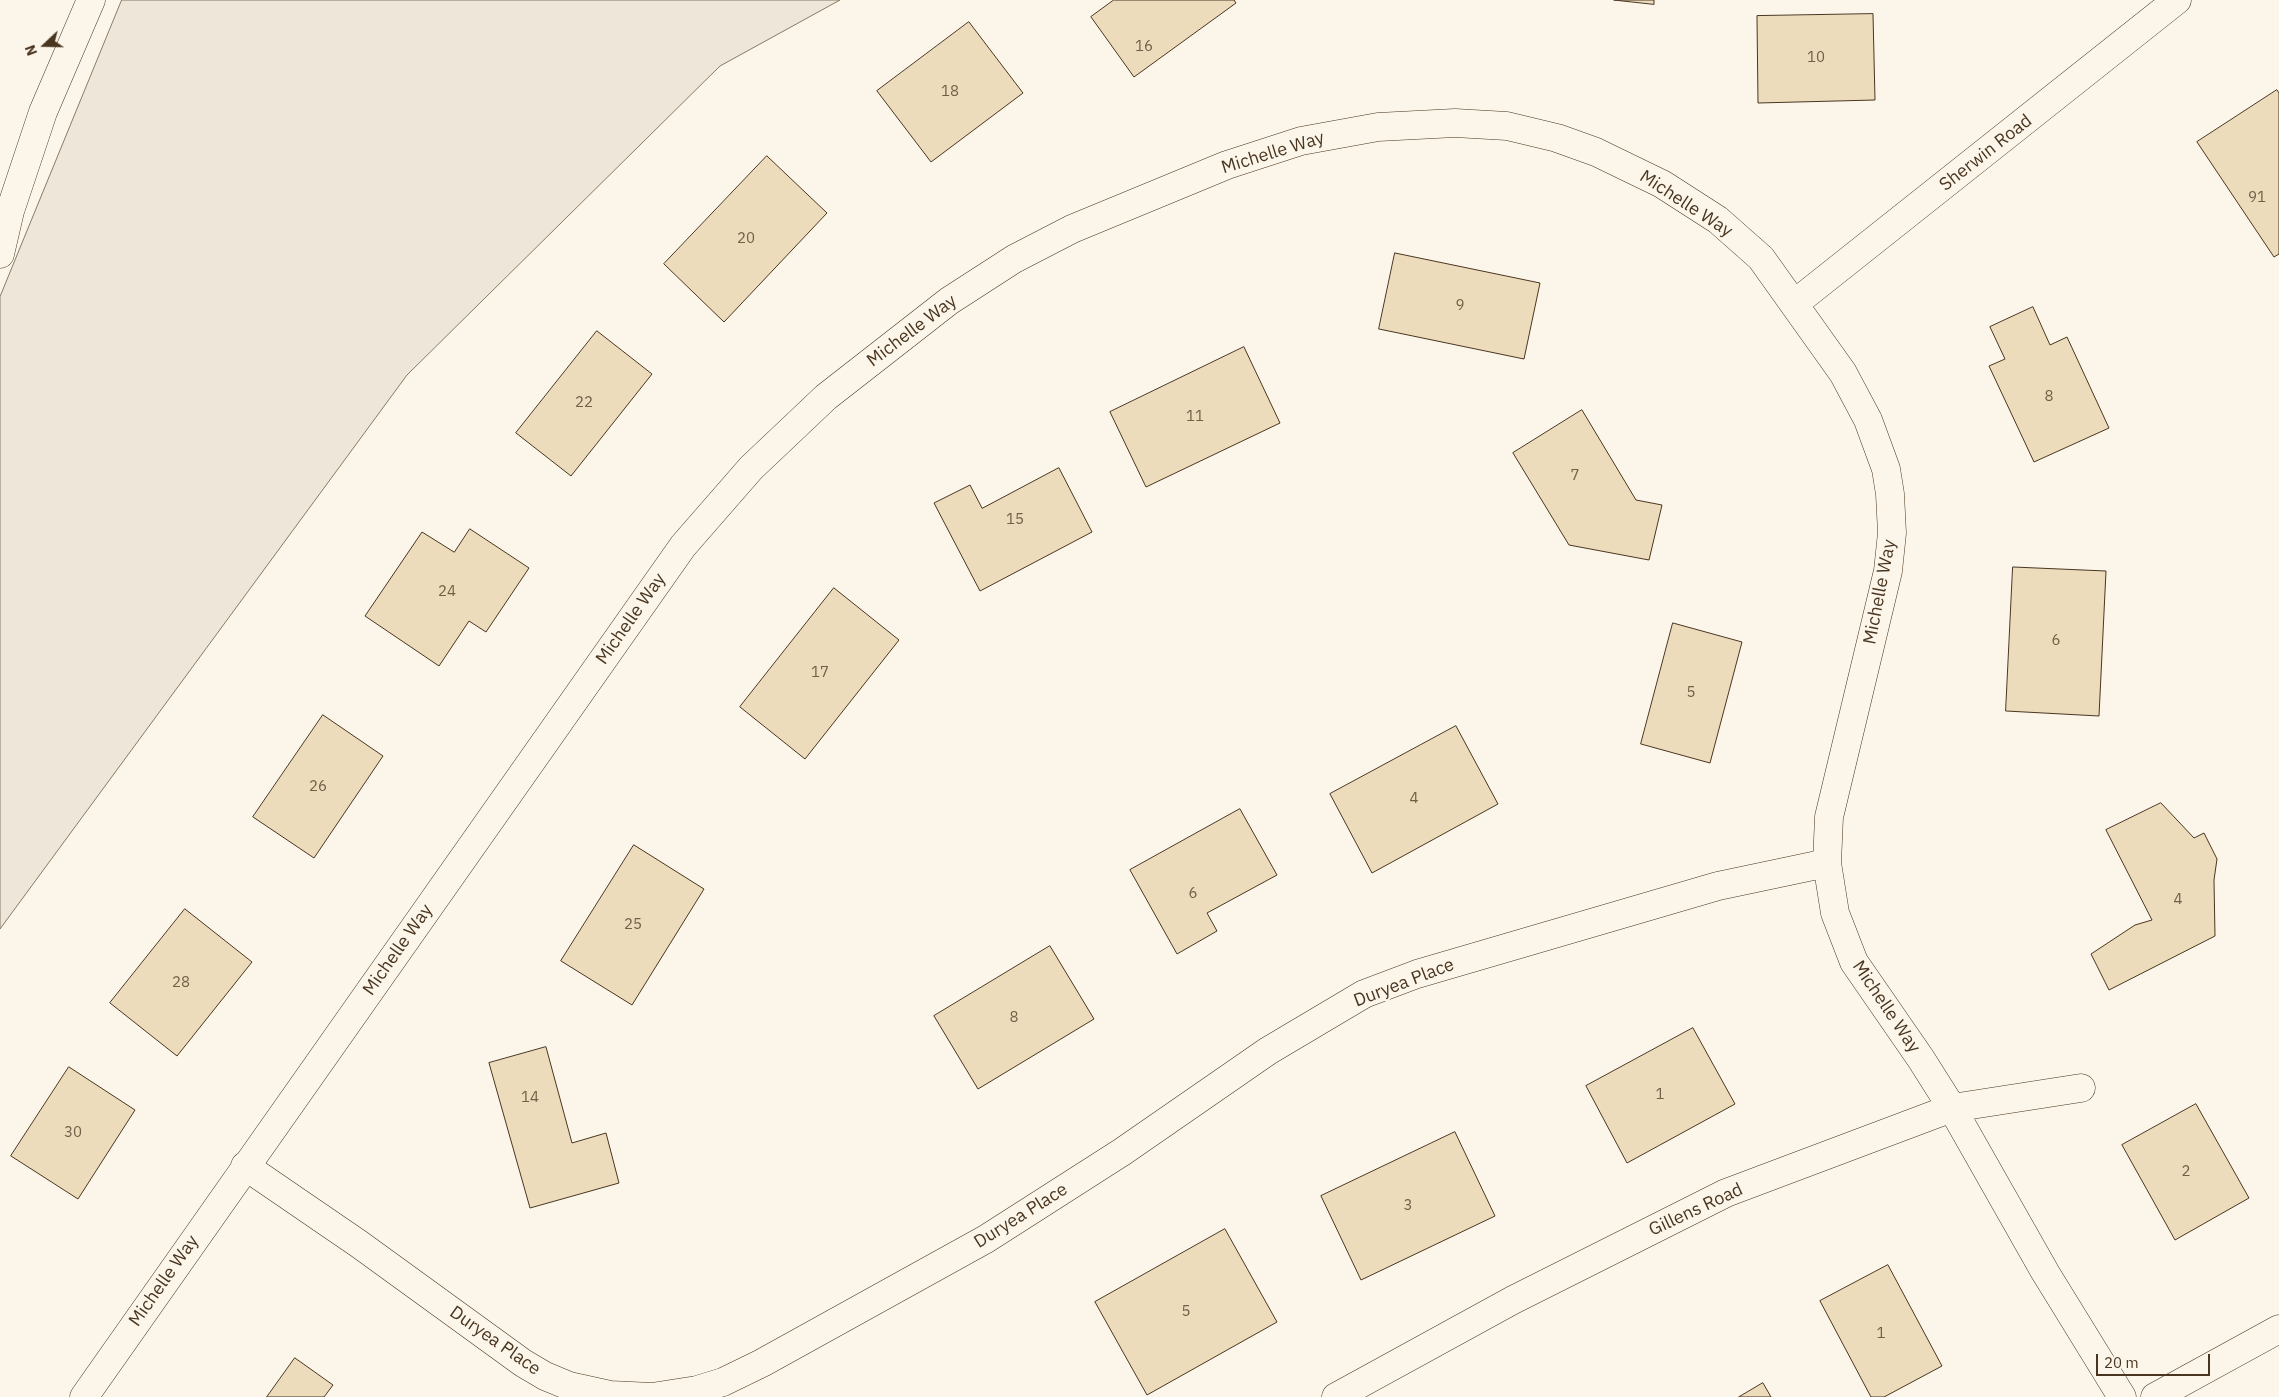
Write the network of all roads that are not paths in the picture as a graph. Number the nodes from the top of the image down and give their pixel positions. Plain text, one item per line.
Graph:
1 (91, 0) edge
2 (2177, 0) edge
3 (0, 254) edge
4 (1794, 304) junction
5 (1827, 863) junction
6 (2081, 1088) dead end
7 (1952, 1108) junction
8 (245, 1166) junction
9 (2279, 1329) edge
10 (84, 1397) edge
11 (1336, 1397) edge
12 (2122, 1397) edge
13 (2155, 1397) edge

1 - 3 street
2 - 4 street, Sherwin Road
4 - 5 street, Michelle Way
4 - 8 street, Michelle Way
5 - 7 street, Michelle Way
5 - 8 street, Duryea Place
6 - 7 street, Gillens Road
7 - 11 street, Gillens Road
7 - 12 street, Michelle Way
8 - 10 street, Michelle Way
9 - 13 street

